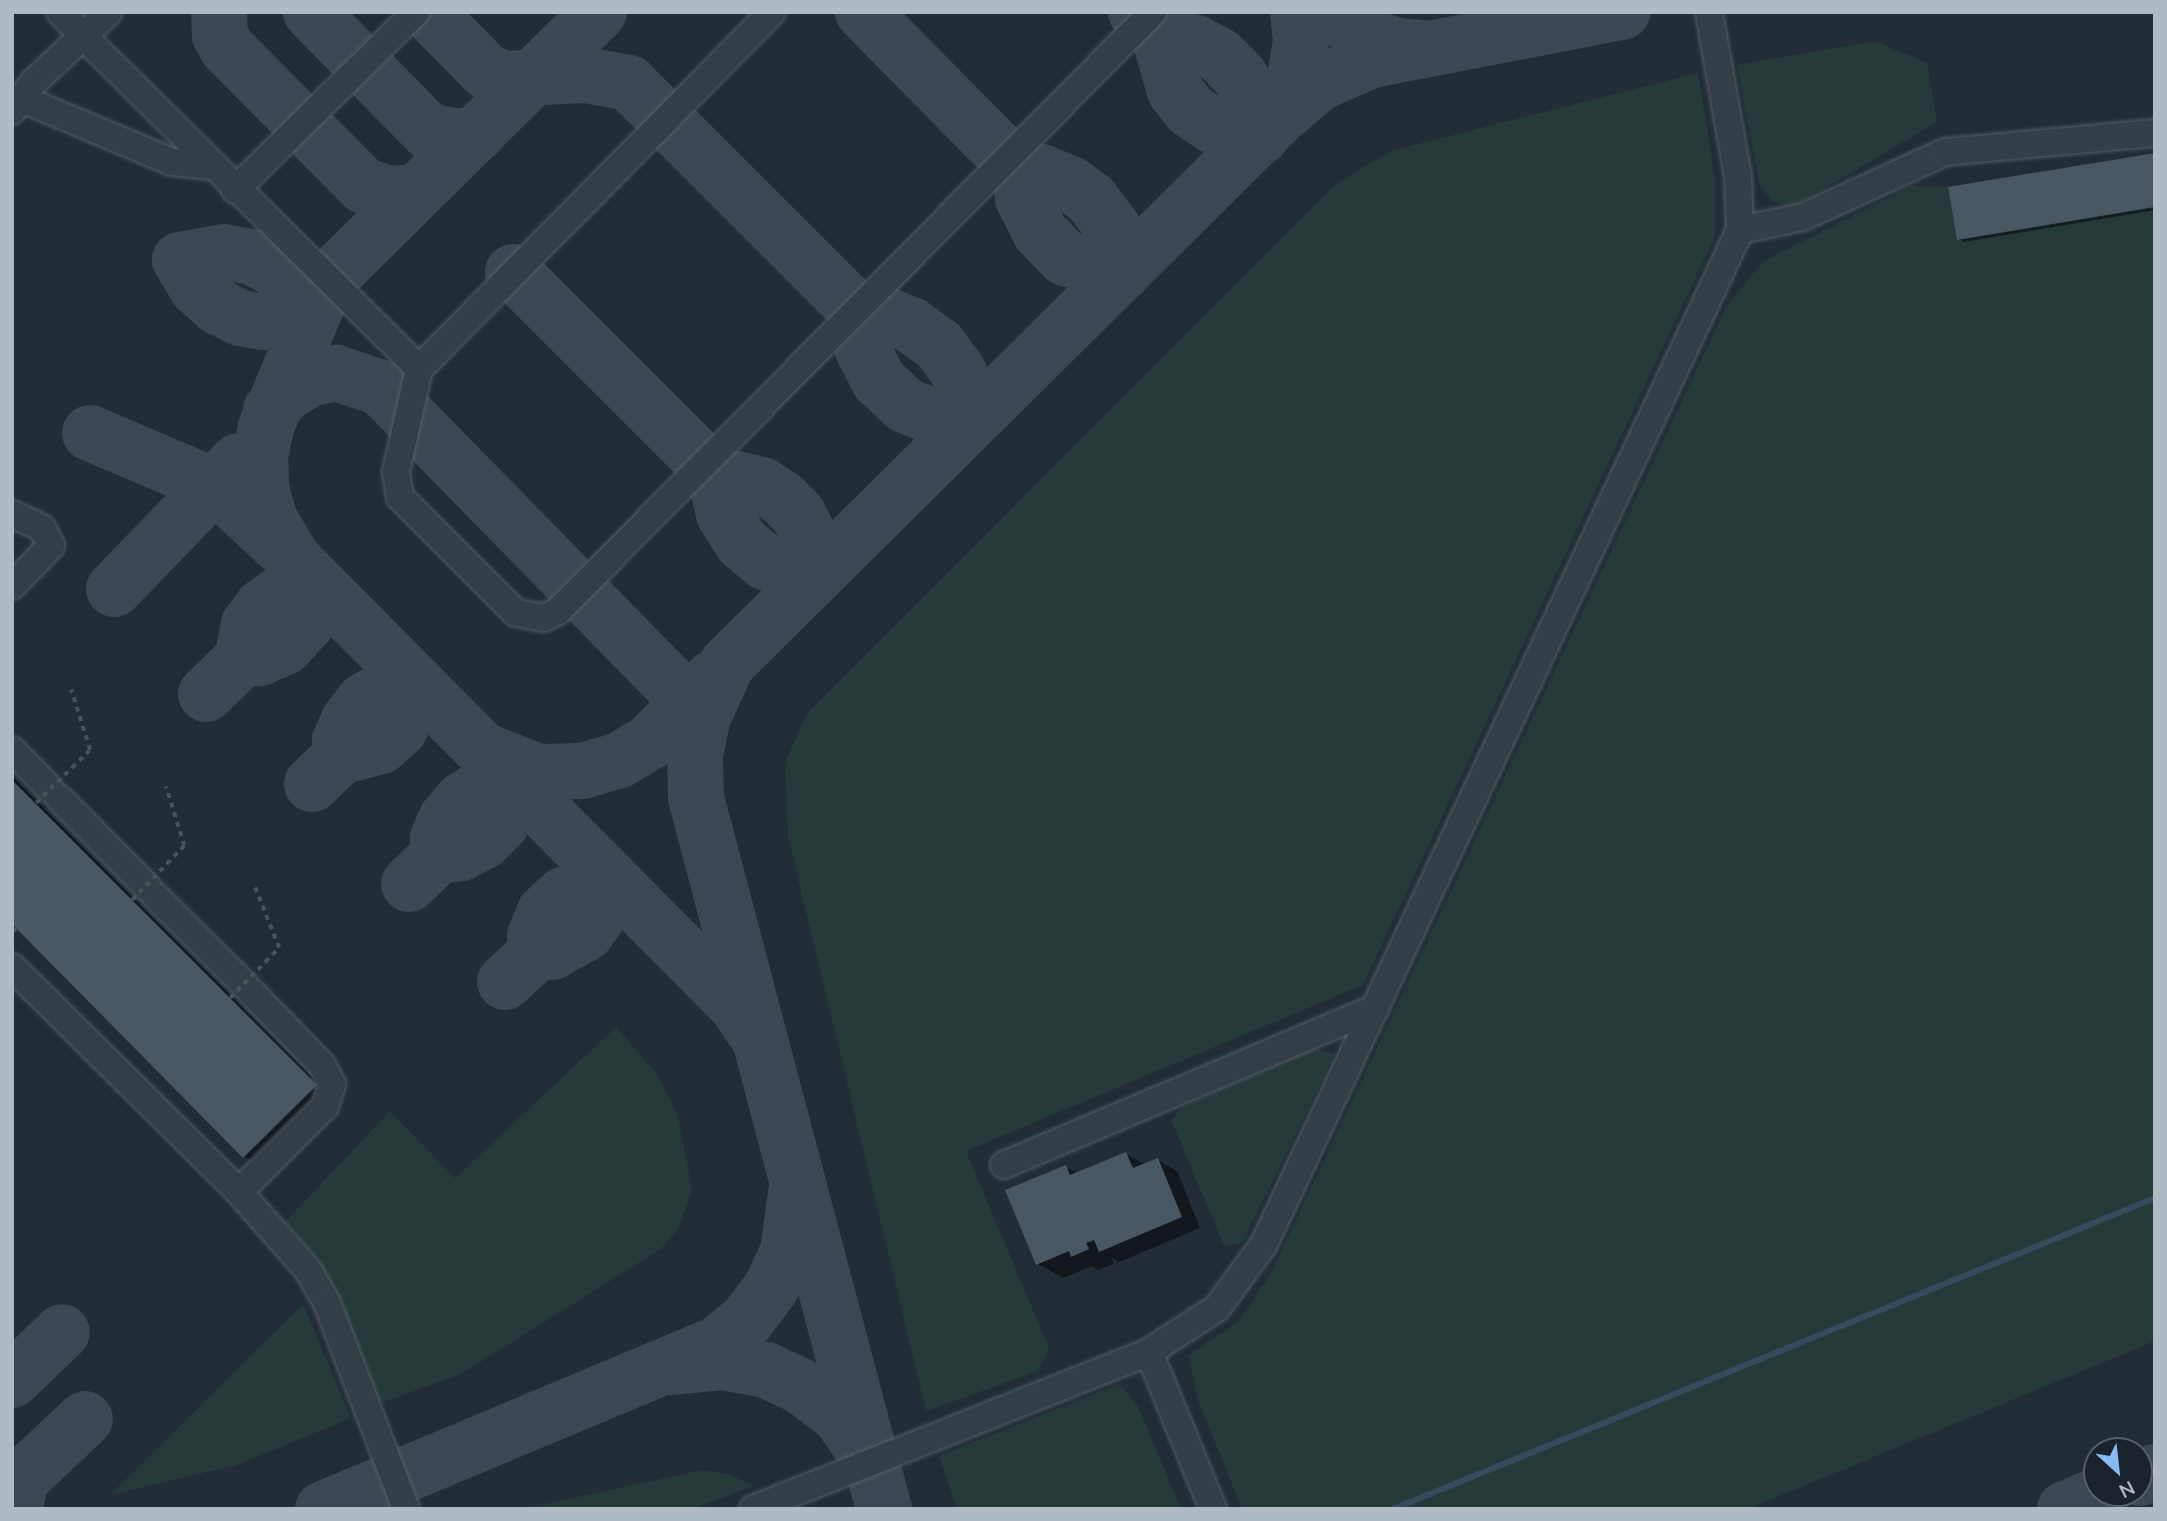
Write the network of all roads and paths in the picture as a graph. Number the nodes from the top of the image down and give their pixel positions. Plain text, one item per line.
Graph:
1 (60, 12) edge
2 (109, 12) edge
3 (416, 12) edge
4 (772, 12) edge
5 (1153, 12) edge
6 (1709, 12) edge
7 (83, 36) junction
8 (16, 104) edge
9 (2155, 133) edge
10 (211, 166) junction
11 (235, 190) junction
12 (1740, 230) junction
13 (419, 369) junction
14 (12, 514) edge
15 (12, 586) edge
16 (71, 690) dead end
17 (12, 750) edge
18 (166, 787) dead end
19 (48, 797) junction
20 (255, 888) dead end
21 (145, 895) junction
22 (17, 928) dead end
23 (12, 932) edge
24 (12, 967) edge
25 (242, 992) junction
26 (1376, 1008) junction
27 (1004, 1165) dead end
28 (239, 1192) junction
29 (1149, 1352) junction
30 (406, 1509) edge
31 (753, 1509) edge
32 (1213, 1509) edge

1 - 7 lane
2 - 7 lane
3 - 11 lane
4 - 13 lane
5 - 13 lane
6 - 12 lane
7 - 8 lane
7 - 10 lane
8 - 10 lane
9 - 12 lane
10 - 11 lane
11 - 13 lane
12 - 26 lane
14 - 15 lane
16 - 19 path, bridge
17 - 19 lane
18 - 21 path, bridge
19 - 21 lane
20 - 25 path, bridge
21 - 25 lane
22 - 23 path
24 - 28 lane
25 - 28 lane
26 - 27 lane
26 - 29 lane
28 - 30 lane
29 - 31 lane
29 - 32 lane

